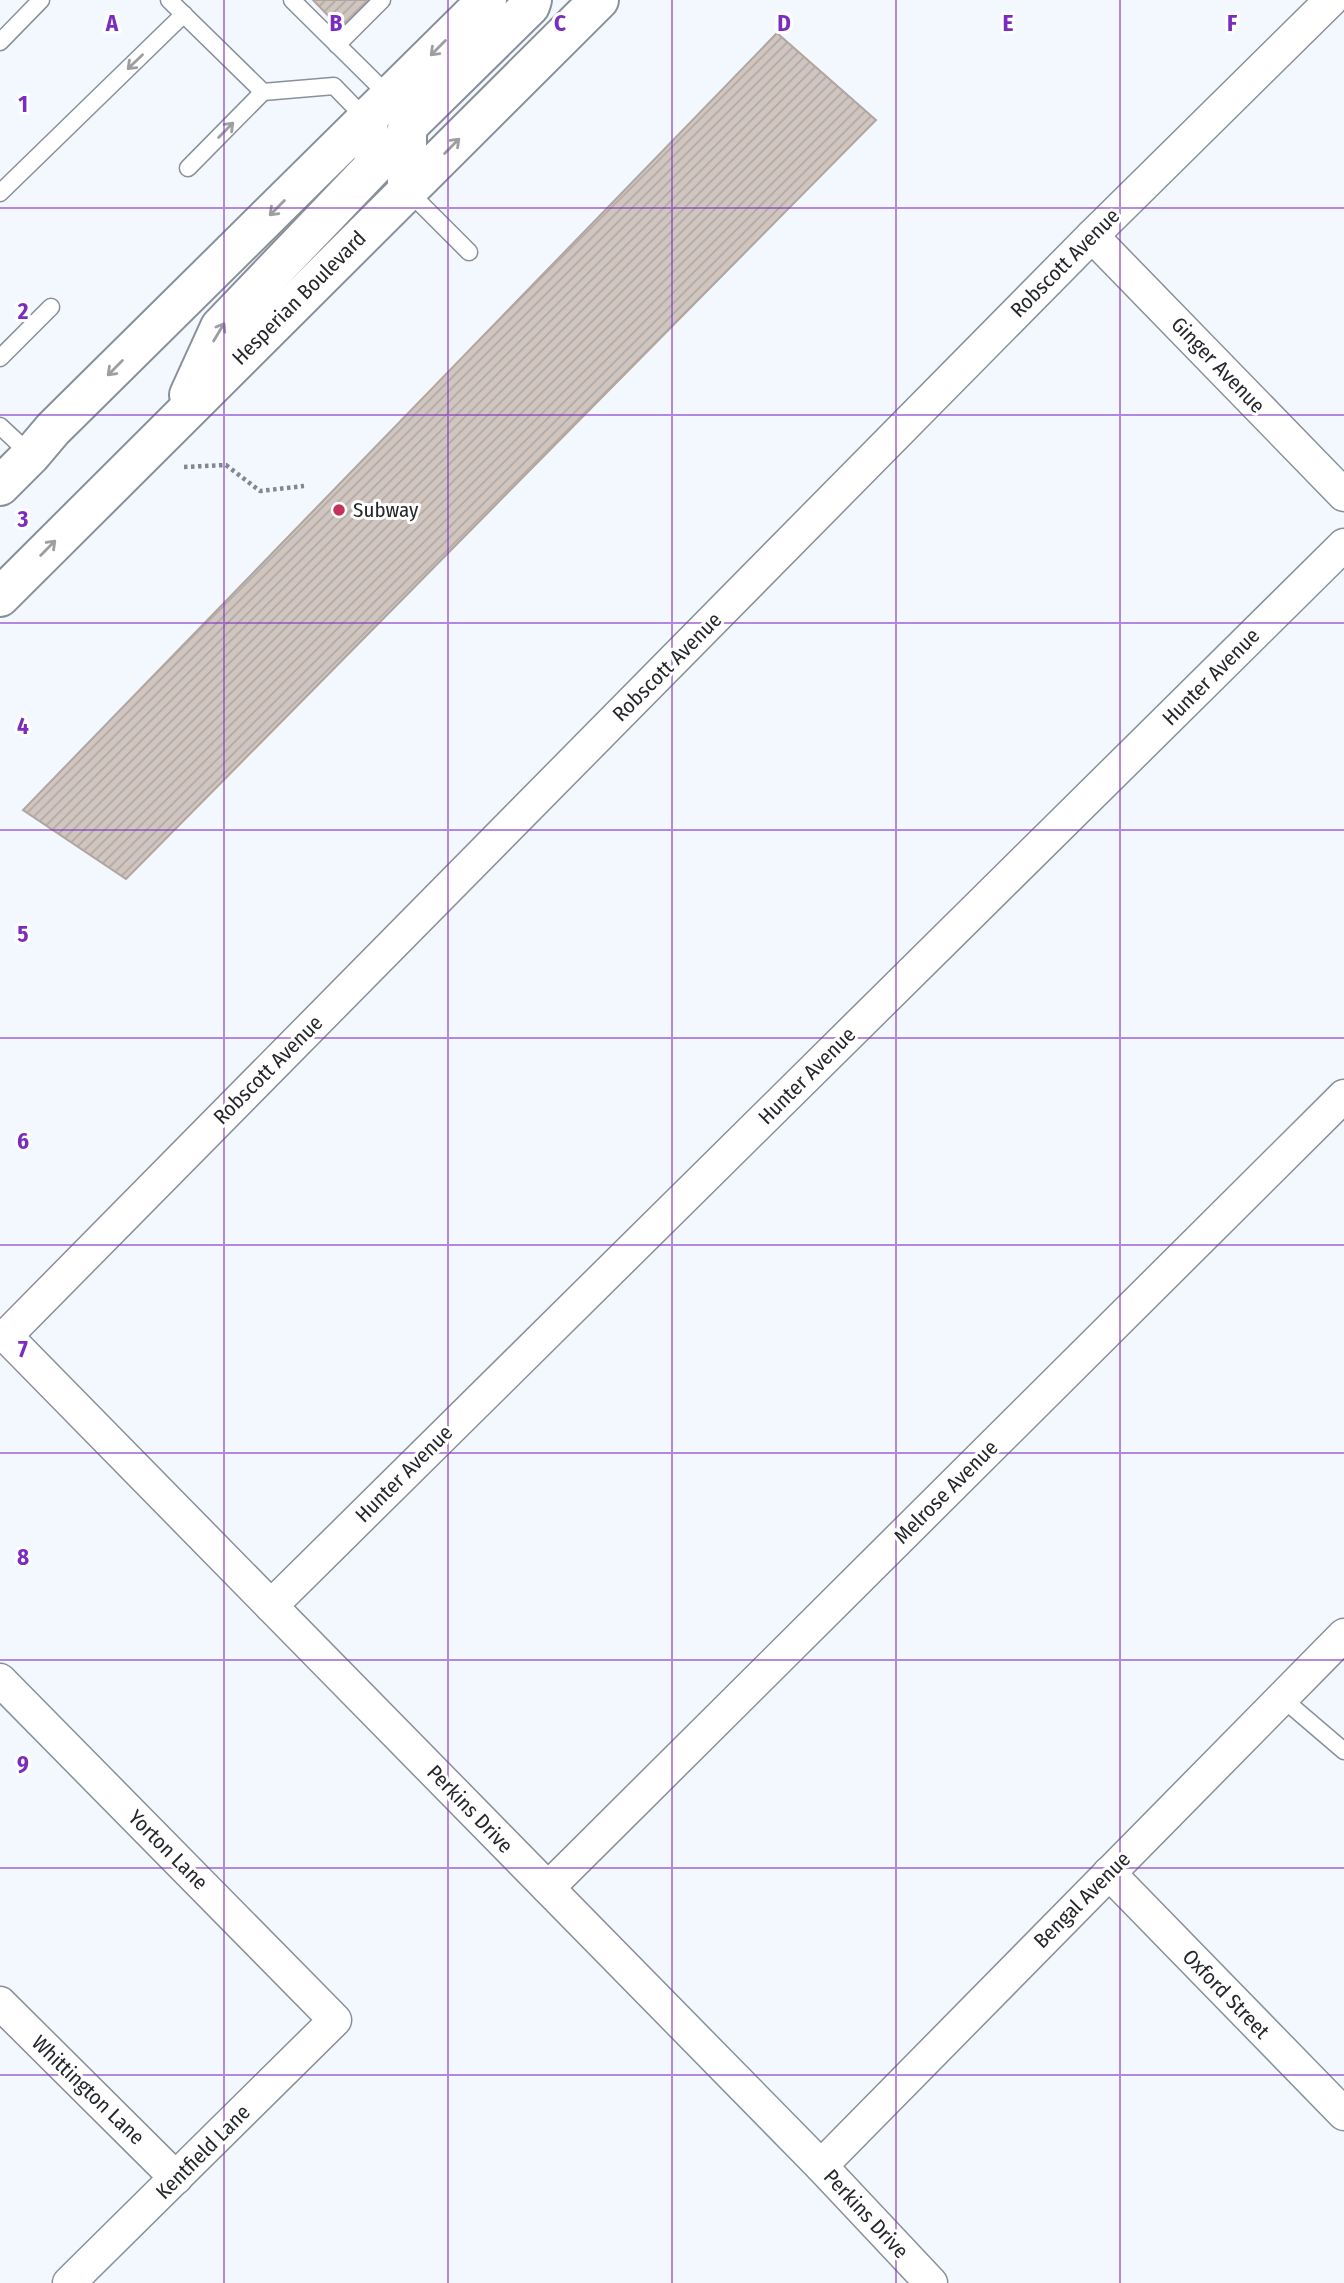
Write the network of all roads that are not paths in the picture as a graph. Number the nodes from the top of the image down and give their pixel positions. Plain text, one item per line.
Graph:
1 (41, 0) edge
2 (169, 0) edge
3 (292, 0) edge
4 (382, 0) edge
5 (487, 0) edge
6 (532, 0) edge
7 (599, 0) edge
8 (1331, 0) edge
9 (184, 14) junction
10 (0, 42) edge
11 (337, 45) junction
12 (263, 92) junction
13 (378, 108) junction
14 (188, 168) dead end
15 (407, 190) junction
16 (0, 193) edge
17 (1092, 236) junction
18 (469, 252) dead end
19 (51, 307) dead end
20 (0, 358) edge
21 (180, 416) junction
22 (0, 426) edge
23 (31, 455) junction
24 (0, 486) edge
25 (1344, 495) edge
26 (1344, 545) edge
27 (0, 597) edge
28 (1344, 1096) edge
29 (6, 1336) joint
30 (271, 1606) junction
31 (1340, 1645) edge
32 (0, 1680) edge
33 (1282, 1698) junction
34 (1344, 1751) edge
35 (1109, 1873) junction
36 (548, 1888) junction
37 (0, 2003) edge
38 (335, 2020) joint
39 (1344, 2114) edge
40 (821, 2166) junction
41 (176, 2178) junction
42 (69, 2283) edge
43 (931, 2283) edge

1 - 10 lane
2 - 9 lane
3 - 11 lane
4 - 11 lane
5 -> 13 main road
6 - 15 main road
15 -> 7 main road, Hesperian Boulevard
8 - 17 street, Robscott Avenue
9 - 12 lane
9 -> 16 lane
11 - 13 lane
12 - 13 lane
14 -> 12 lane
21 -> 13 main road
13 -> 23 main road
15 - 18 lane
15 - 21 main road, Hesperian Boulevard
17 - 25 street, Ginger Avenue
17 - 29 street, Robscott Avenue
19 - 20 lane
27 -> 21 main road, Hesperian Boulevard
22 - 23 lane
23 - 24 main road
26 - 30 street, Hunter Avenue
28 - 36 street, Melrose Avenue
29 - 30 street, Perkins Drive
30 - 36 street, Perkins Drive
31 - 33 street, Bengal Avenue
32 - 38 street, Yorton Lane
33 - 34 lane
33 - 35 street, Bengal Avenue
35 - 39 street, Oxford Street
35 - 40 street, Bengal Avenue
36 - 40 street, Perkins Drive
37 - 41 street, Whittington Lane
38 - 41 street, Kentfield Lane
40 - 43 street, Perkins Drive
41 - 42 street, Kentfield Lane

